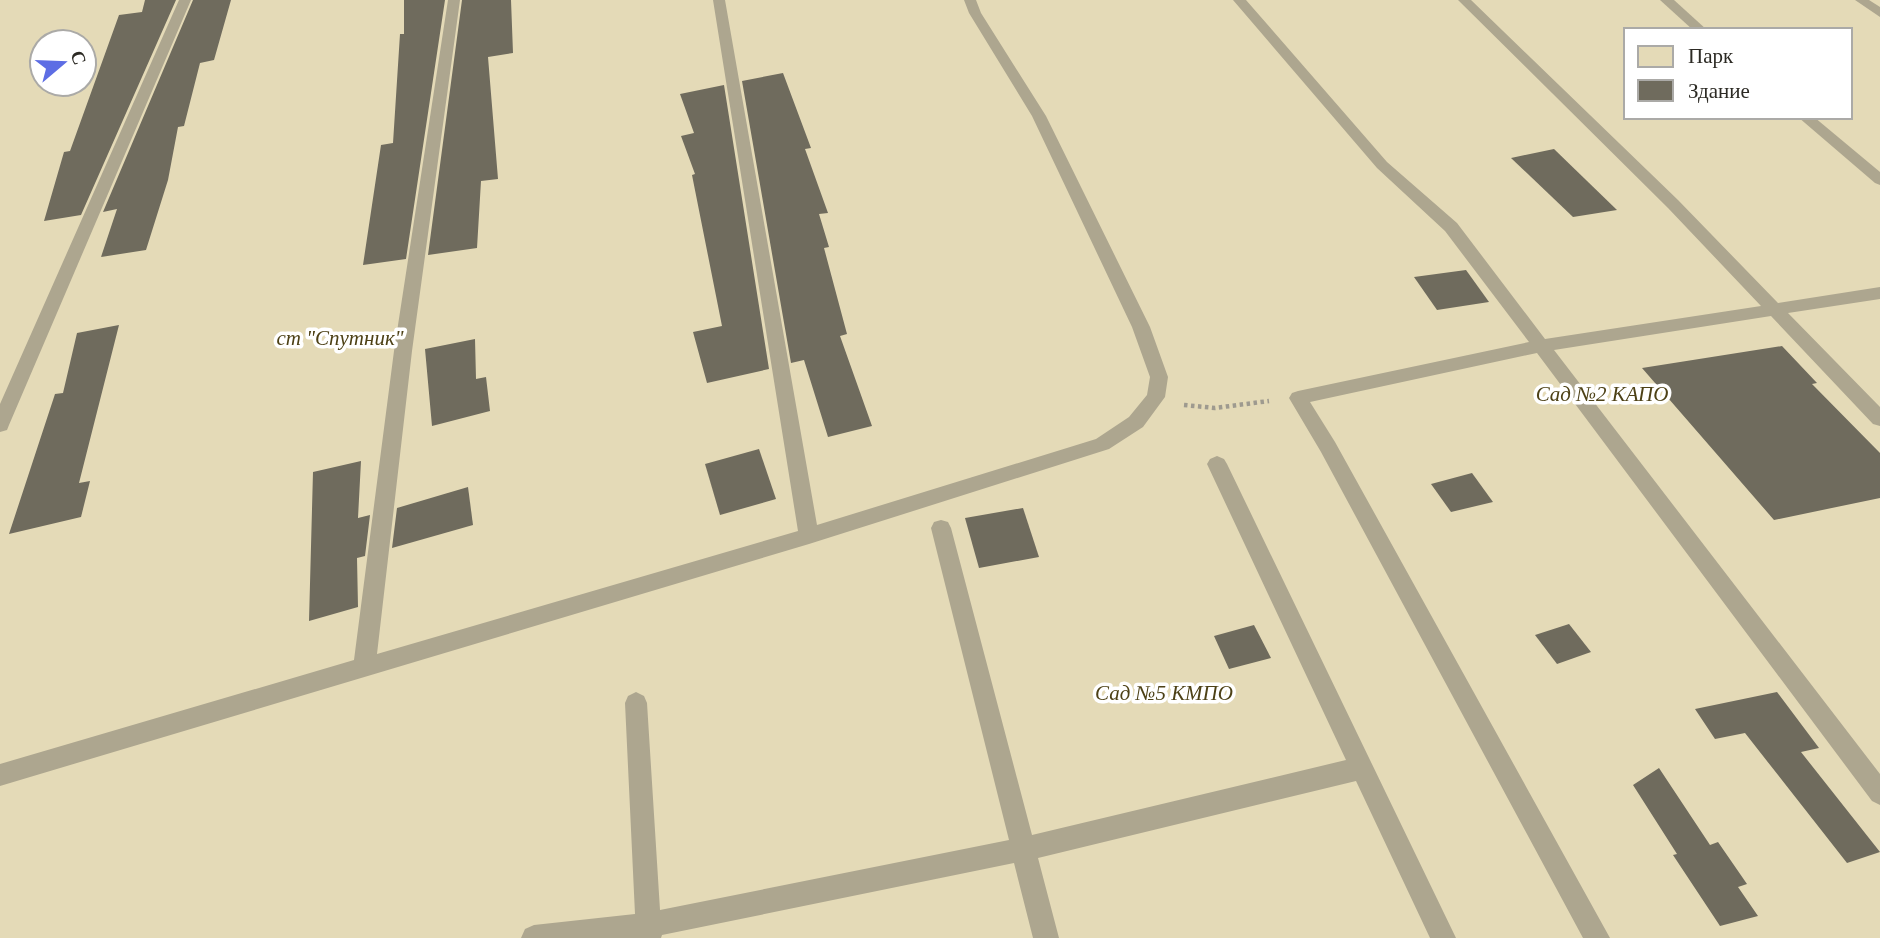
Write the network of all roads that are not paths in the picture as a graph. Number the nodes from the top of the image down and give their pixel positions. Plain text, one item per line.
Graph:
1 (185, 0) edge
2 (454, 0) edge
3 (719, 0) edge
4 (970, 0) edge
5 (1239, 0) edge
6 (1464, 0) edge
7 (1666, 0) edge
8 (1861, 0) edge
9 (1880, 13) edge
10 (1699, 28) edge
11 (1807, 119) edge
12 (1880, 180) edge
13 (1880, 293) edge
14 (1774, 310) junction
15 (1540, 346) junction
16 (1880, 419) edge
17 (0, 425) edge
18 (1217, 464) dead end
19 (941, 528) dead end
20 (808, 536) junction
21 (364, 669) junction
22 (636, 703) dead end
23 (1362, 768) junction
24 (0, 775) edge
25 (1880, 793) edge
26 (1024, 849) junction
27 (648, 932) edge
28 (534, 938) edge
29 (1046, 938) edge
30 (1443, 938) edge
31 (1597, 938) edge

1 - 17 lane
2 - 21 lane
3 - 20 lane
4 - 20 lane
5 - 15 lane
6 - 14 lane
7 - 10 lane
8 - 9 lane
11 - 12 lane
13 - 14 lane
14 - 15 lane
14 - 16 lane
15 - 25 lane
15 - 31 lane
18 - 23 lane
19 - 26 lane
20 - 21 lane
21 - 24 lane
22 - 27 lane
23 - 26 lane
23 - 30 lane
26 - 27 lane
26 - 29 lane
27 - 28 lane

